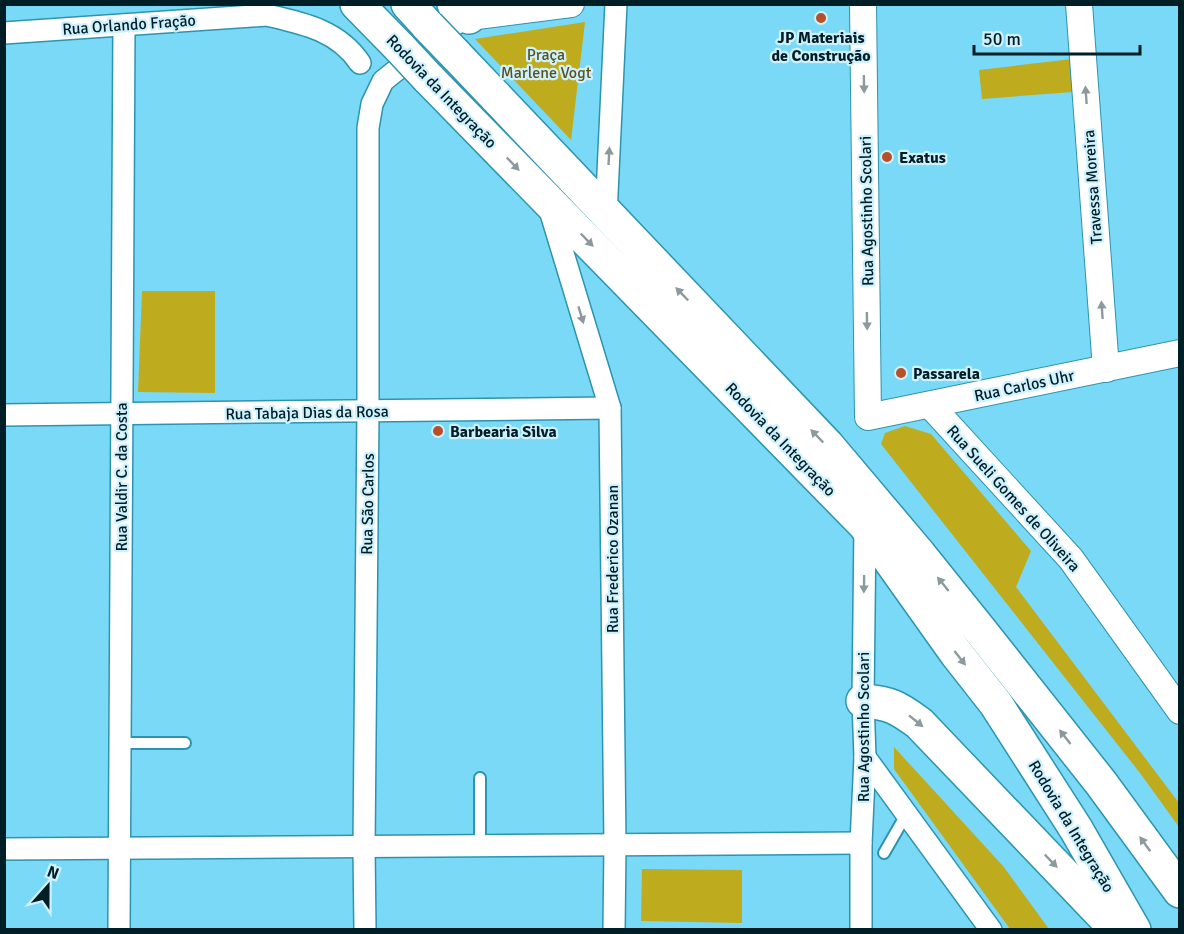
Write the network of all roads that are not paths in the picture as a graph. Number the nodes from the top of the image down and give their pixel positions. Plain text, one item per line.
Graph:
1 (357, 4) edge
2 (571, 4) edge
3 (616, 4) edge
4 (863, 4) edge
5 (1079, 4) edge
6 (462, 11) edge
7 (418, 15) edge
8 (124, 25) junction
9 (4, 33) edge
10 (356, 57) dead end
11 (546, 198) junction
12 (606, 215) junction
13 (1179, 353) edge
14 (1106, 369) junction
15 (930, 405) junction
16 (610, 408) junction
17 (368, 411) junction
18 (122, 414) junction
19 (4, 416) edge
20 (868, 417) joint
21 (865, 525) junction
22 (863, 701) junction
23 (1179, 711) edge
24 (119, 743) junction
25 (185, 743) dead end
26 (865, 757) junction
27 (480, 778) dead end
28 (907, 813) junction
29 (861, 843) junction
30 (615, 845) junction
31 (480, 846) junction
32 (364, 847) junction
33 (4, 849) edge
34 (118, 849) junction
35 (884, 853) dead end
36 (1179, 891) edge
37 (119, 930) edge
38 (365, 930) edge
39 (614, 930) edge
40 (861, 930) edge
41 (991, 930) edge
42 (1117, 930) edge
43 (1134, 930) edge

1 -> 11 highway, Rodovia da Integração, bridge
2 - 6 street
12 -> 3 street
4 -> 20 street, Rua Agostinho Scolari
14 -> 5 street, Travessa Moreira
6 - 17 street, Rua São Carlos
7 - 12 highway, Rodovia da Integração, bridge
8 - 9 street, Rua Orlando Fração
8 - 10 street, Rua Orlando Fração
8 - 18 street, Rua Valdir C. da Costa
11 -> 16 street, Rua Frederico Ozanan
11 -> 21 highway, Rodovia da Integração
36 -> 12 highway, Rodovia da Integração
13 - 14 street, Rua Carlos Uhr
14 - 15 street, Rua Carlos Uhr
15 - 20 street, Rua Carlos Uhr
15 - 23 street, Rua Sueli Gomes de Oliveira
16 - 17 street, Rua Tabaja Dias da Rosa
16 - 30 street, Rua Frederico Ozanan
17 - 18 street, Rua Tabaja Dias da Rosa
17 - 32 street, Rua São Carlos
18 - 19 street, Rua Tabaja Dias da Rosa
18 - 24 street, Rua Valdir C. da Costa
21 -> 22 street, Rua Agostinho Scolari
21 -> 43 highway, Rodovia da Integração
22 - 26 street, Rua Agostinho Scolari
22 -> 42 highway
24 - 25 lane
24 - 34 street, Rua Valdir C. da Costa
26 - 28 street
26 - 29 street, Rua Agostinho Scolari
27 - 31 lane
28 - 35 lane
28 - 41 street
29 - 30 street
29 - 40 street, Rua Agostinho Scolari
30 - 31 street
30 - 39 street, Rua Frederico Ozanan
31 - 32 street
32 - 34 street
32 - 38 street, Rua São Carlos
33 - 34 street
34 - 37 street, Rua Valdir C. da Costa

